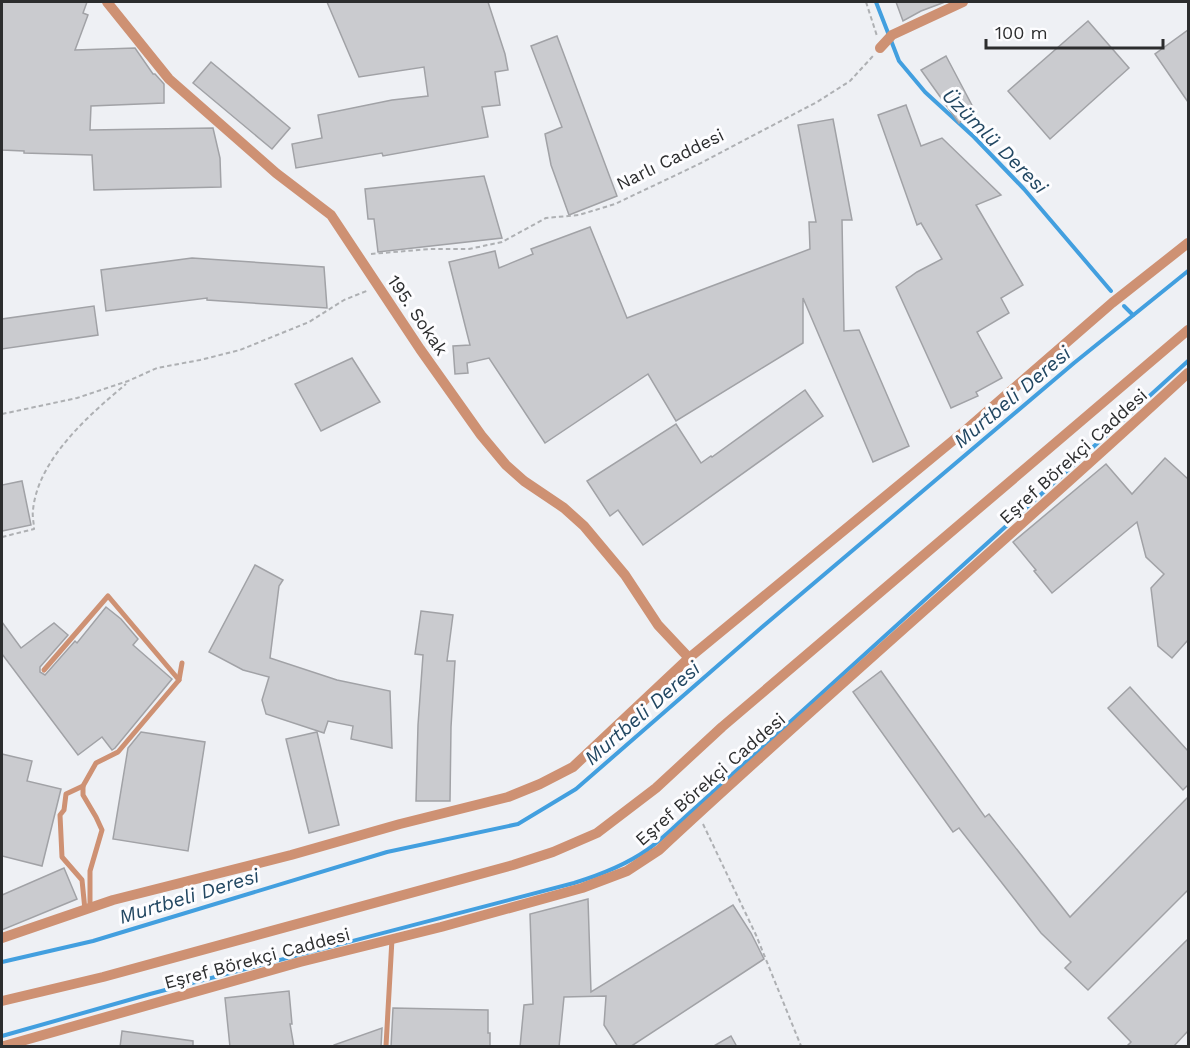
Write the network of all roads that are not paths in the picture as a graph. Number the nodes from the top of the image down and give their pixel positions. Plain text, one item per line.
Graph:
1 (107, 2) edge
2 (963, 2) edge
3 (886, 42) road end
4 (1188, 243) edge
5 (1188, 330) edge
6 (1188, 373) edge
7 (689, 657) junction
8 (182, 663) dead end
9 (44, 670) dead end
10 (179, 680) junction
11 (82, 786) junction
12 (87, 909) junction
13 (2, 938) edge
14 (392, 939) junction
15 (2, 1001) edge
16 (4, 1047) edge
17 (386, 1047) edge

1 - 7 street, 195. Sokak
2 - 3 street
4 - 7 street
5 - 15 street
6 - 14 street, Eşref Börekçi Caddesi
7 - 12 street
8 - 10 lane
9 - 10 lane
10 - 11 lane
11 - 12 lane
11 - 12 lane
12 - 13 street
14 - 16 street, Eşref Börekçi Caddesi
14 - 17 lane

